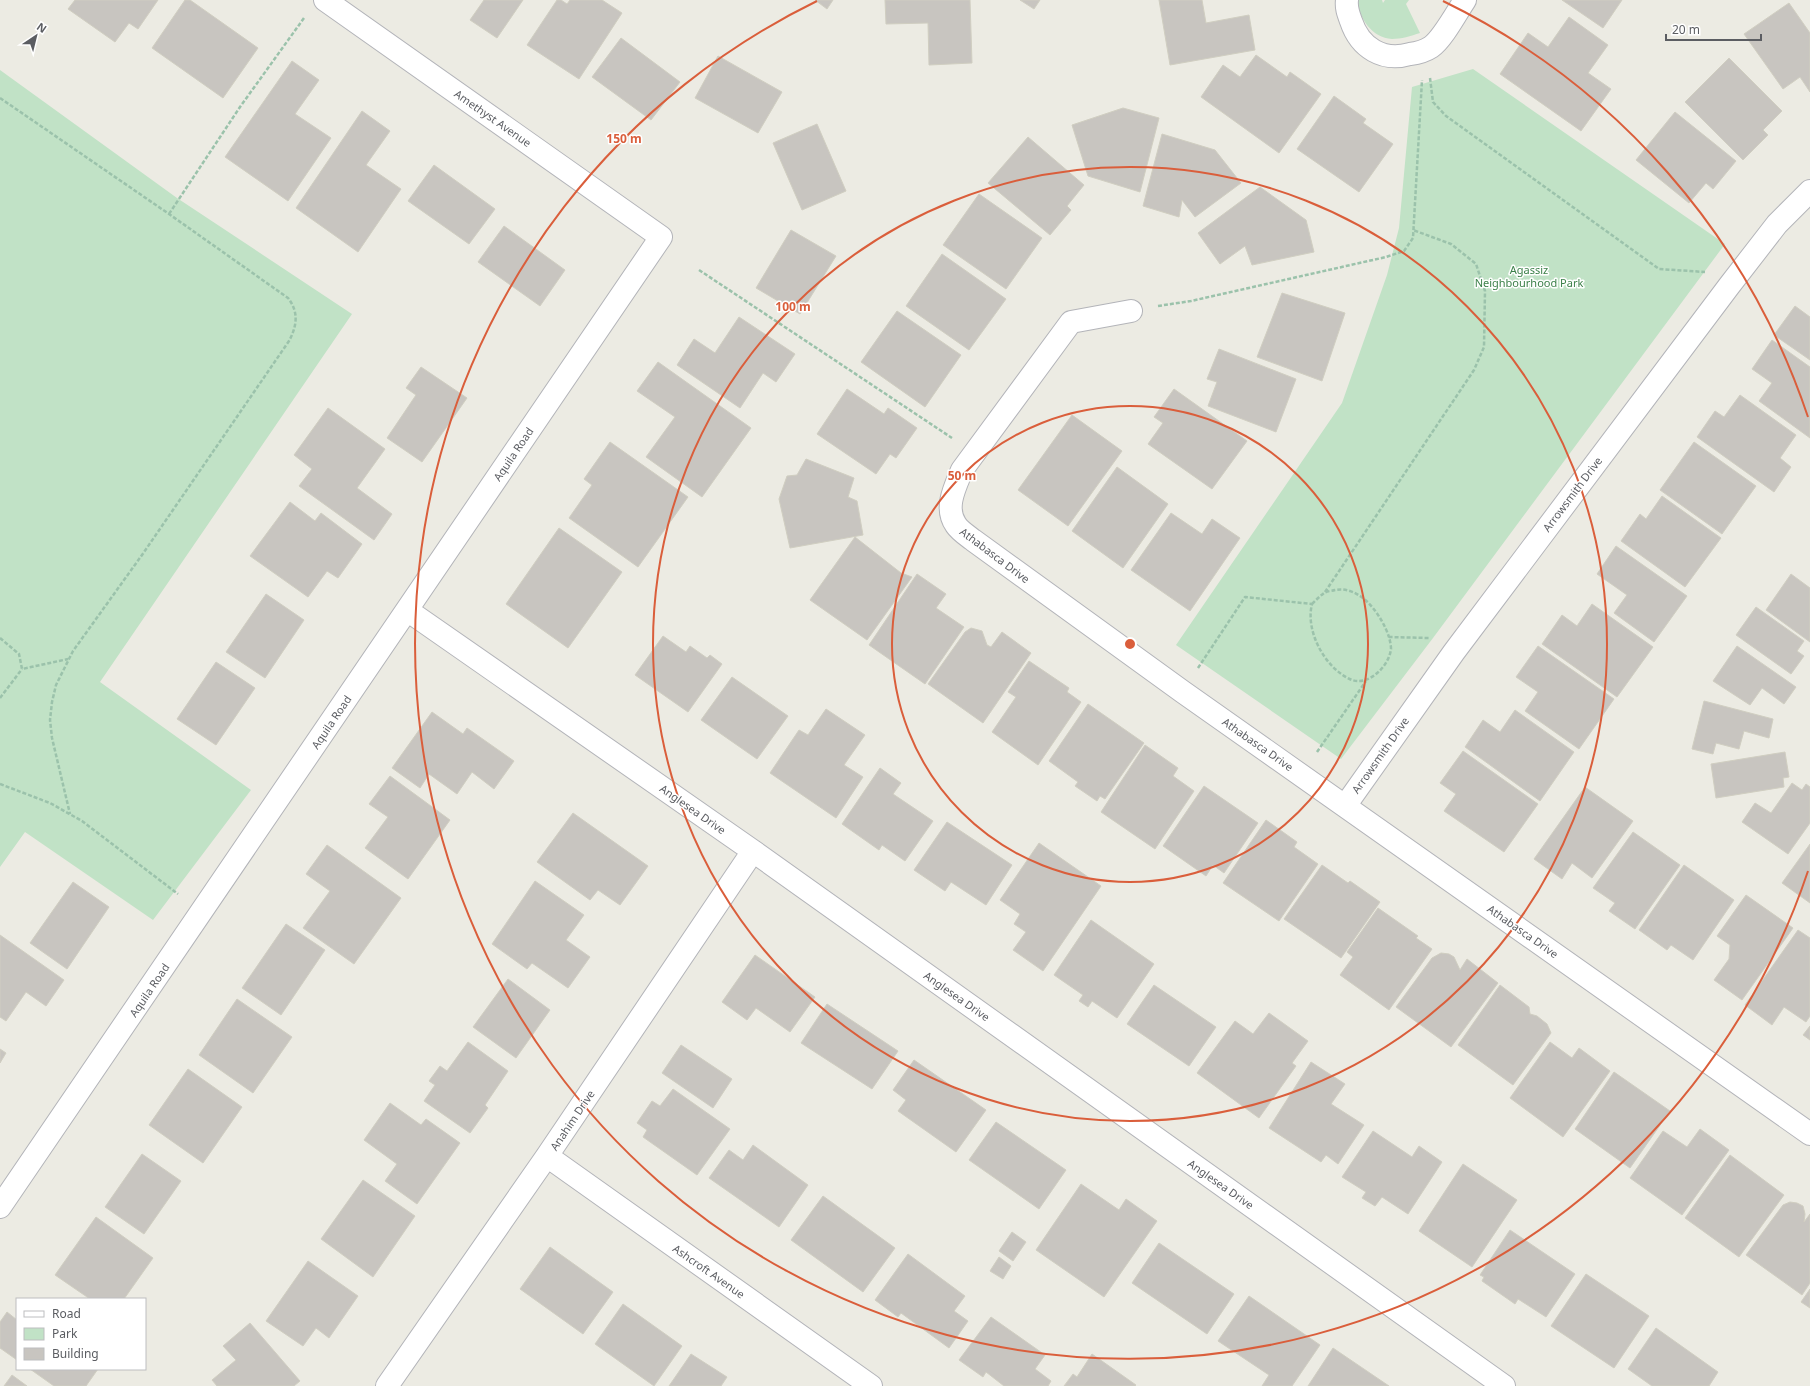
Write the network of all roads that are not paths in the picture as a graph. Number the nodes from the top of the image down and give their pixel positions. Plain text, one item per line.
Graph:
1 (325, 0) edge
2 (1347, 0) edge
3 (1465, 0) edge
4 (1810, 191) edge
5 (661, 237) joint
6 (1131, 311) road end
7 (407, 610) junction
8 (1345, 806) junction
9 (753, 851) junction
10 (1810, 1134) edge
11 (547, 1156) junction
12 (0, 1207) edge
13 (387, 1386) edge
14 (871, 1386) edge
15 (1504, 1386) edge

1 - 5 street, Amethyst Avenue
2 - 3 street
4 - 8 street, Arrowsmith Drive
5 - 7 street, Aquila Road
6 - 8 street, Athabasca Drive
7 - 9 street, Anglesea Drive
7 - 12 street, Aquila Road
8 - 10 street, Athabasca Drive
9 - 11 street, Anahim Drive
9 - 15 street, Anglesea Drive
11 - 13 street, Anahim Drive
11 - 14 street, Ashcroft Avenue

